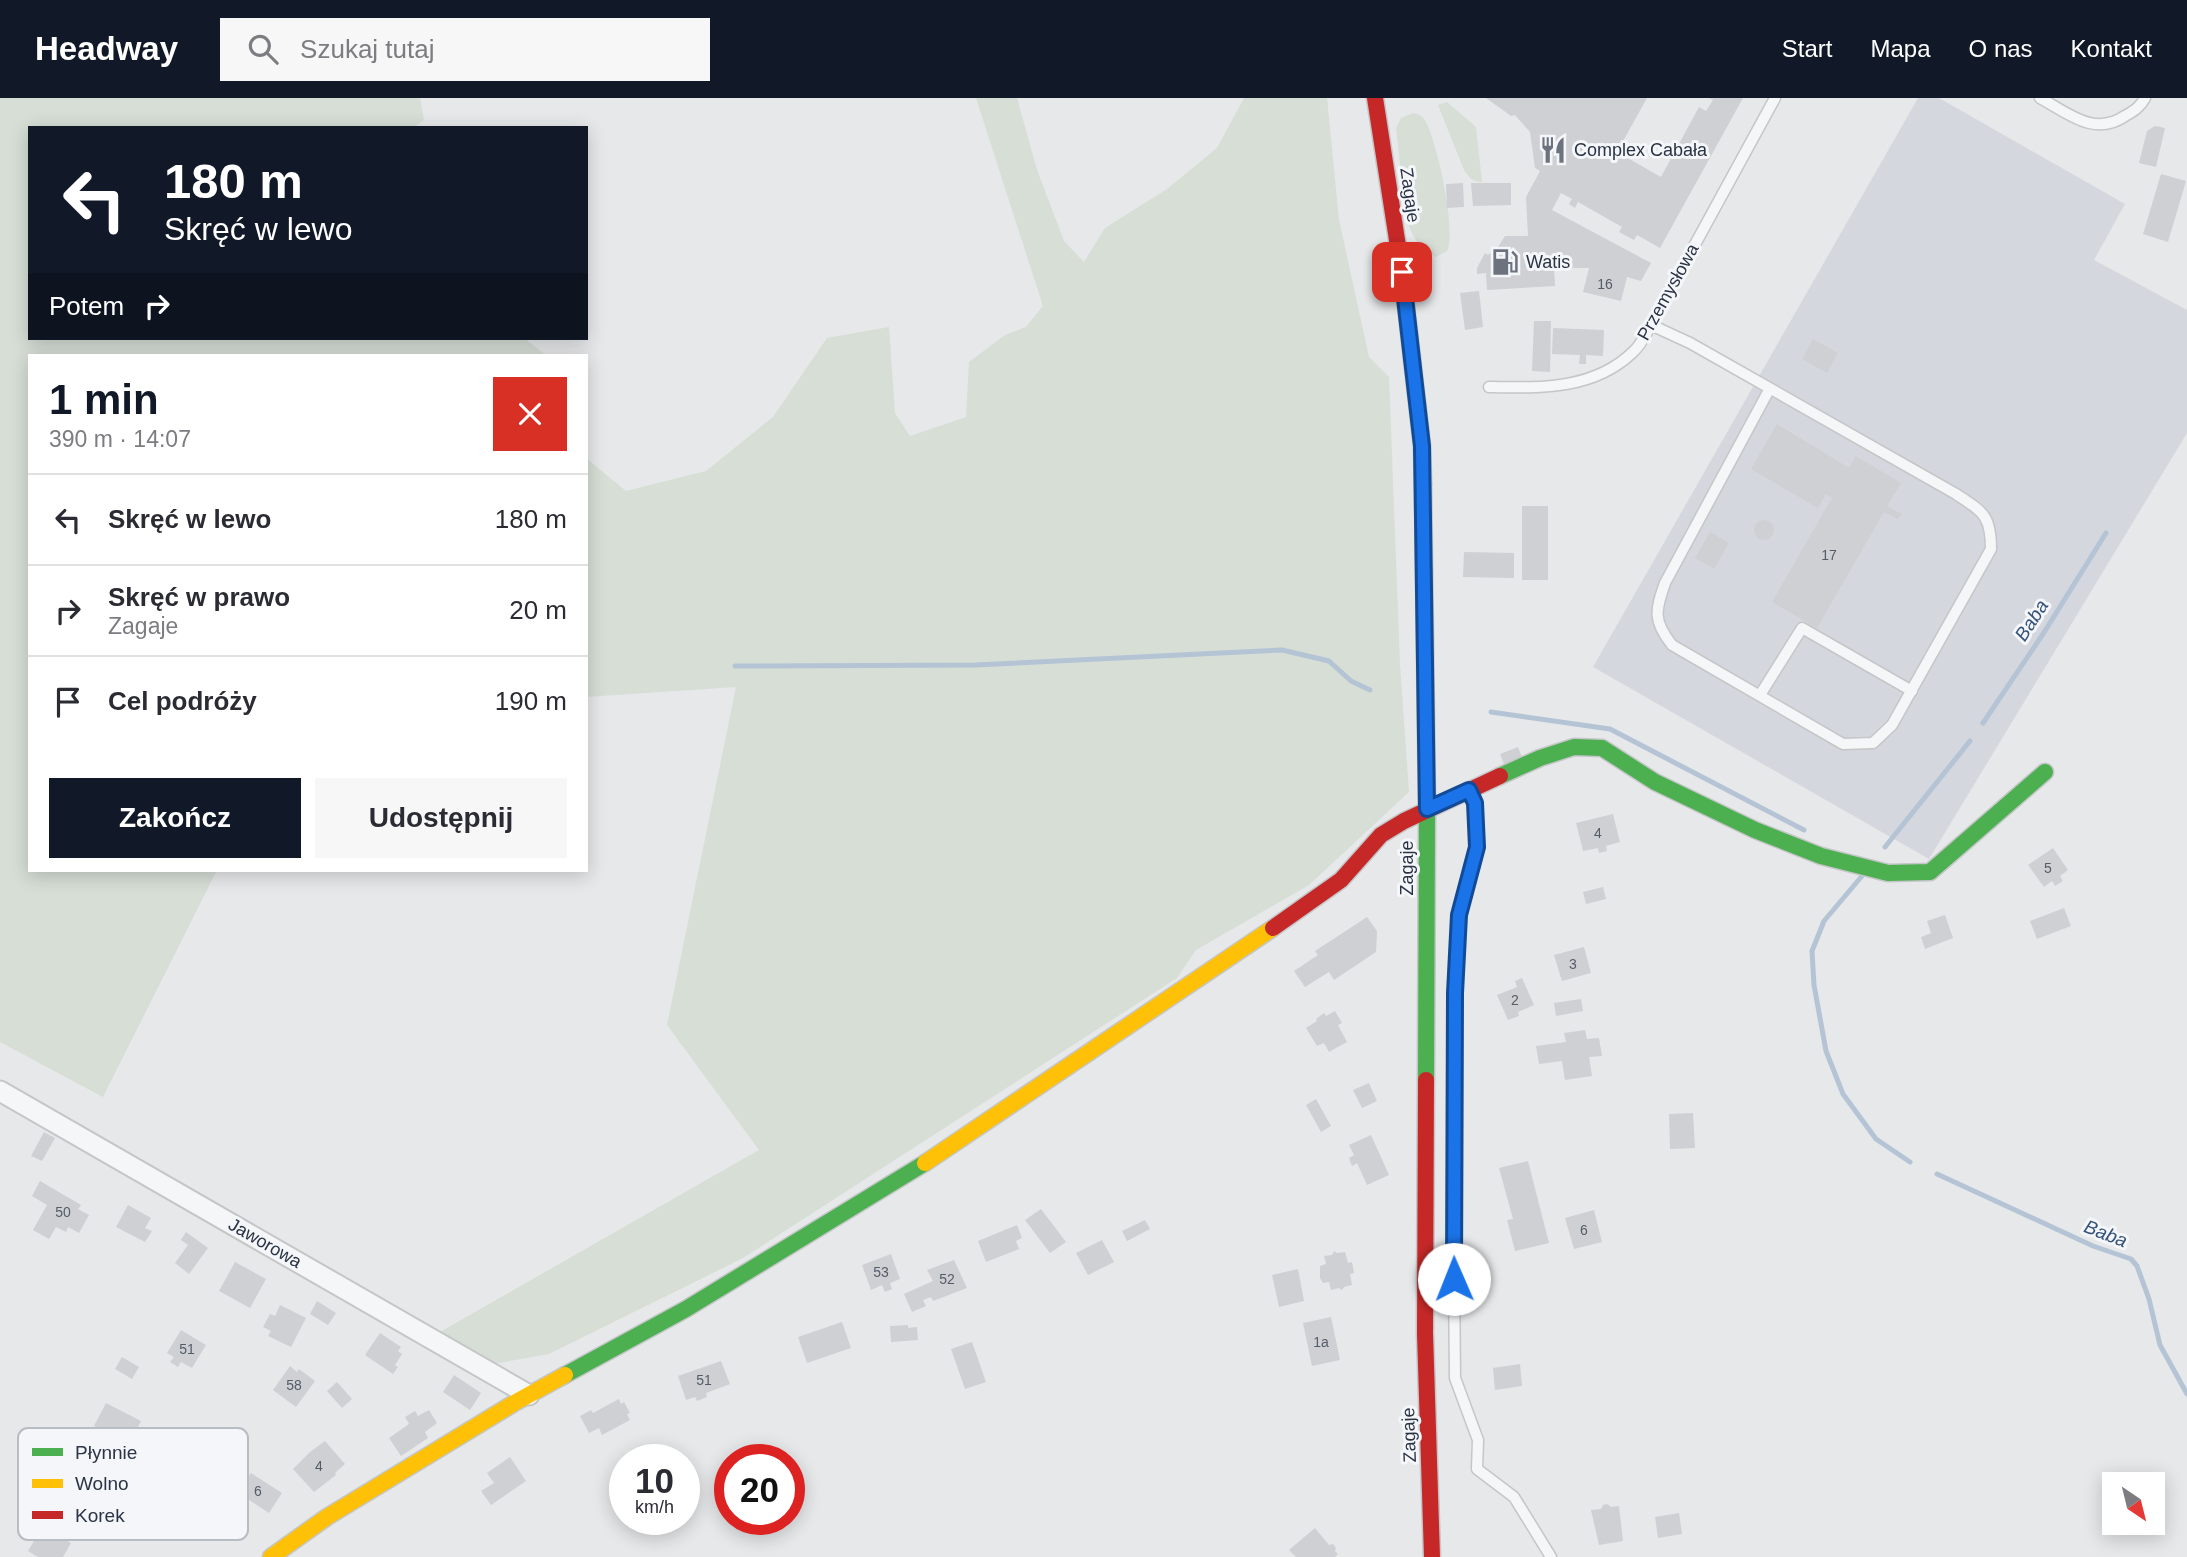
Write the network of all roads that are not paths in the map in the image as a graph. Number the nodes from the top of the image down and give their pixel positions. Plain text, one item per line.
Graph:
1 (1375, 98) edge
2 (1775, 98) edge
3 (2040, 98) edge
4 (2145, 98) edge
5 (1651, 325) junction
6 (1489, 387) dead end
7 (1769, 390) junction
8 (1912, 691) junction
9 (1760, 695) junction
10 (2045, 772) dead end
11 (1469, 790) junction
12 (1427, 809) junction
13 (0, 1091) edge
14 (529, 1395) junction
15 (271, 1557) edge
16 (1432, 1557) edge
17 (1551, 1557) edge

1 - 12 street, Zagaje
2 - 5 lane, Przemysłowa
3 - 4 lane
5 - 6 lane, Przemysłowa
5 - 7 lane
7 - 8 lane
7 - 9 lane
8 - 9 lane
8 - 9 lane
10 - 11 street
11 - 12 street
11 - 17 lane
12 - 14 street
12 - 16 street, Zagaje
13 - 14 street, Jaworowa
14 - 15 street

